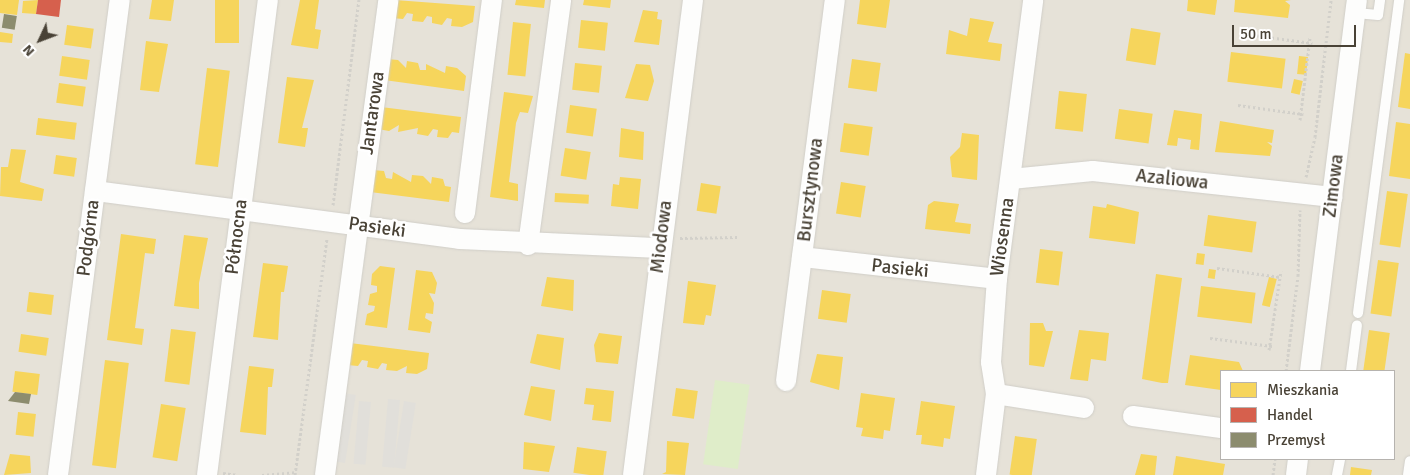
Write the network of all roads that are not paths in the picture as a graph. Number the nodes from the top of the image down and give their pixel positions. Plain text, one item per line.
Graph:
1 (120, 0) edge
2 (268, 0) edge
3 (388, 0) edge
4 (492, 0) edge
5 (561, 0) edge
6 (693, 0) edge
7 (835, 0) edge
8 (1033, 0) edge
9 (1380, 0) edge
10 (1399, 0) edge
11 (1357, 6) edge
12 (1378, 16) junction
13 (1396, 18) junction
14 (1011, 179) junction
15 (95, 191) junction
16 (1332, 197) junction
17 (241, 210) junction
18 (465, 213) dead end
19 (358, 226) junction
20 (528, 245) junction
21 (661, 248) junction
22 (802, 257) junction
23 (997, 280) junction
24 (1358, 313) dead end
25 (1357, 324) dead end
26 (1310, 370) edge
27 (1351, 370) edge
28 (786, 381) dead end
29 (996, 394) junction
30 (1084, 408) dead end
31 (1133, 416) dead end
32 (1220, 428) edge
33 (1298, 460) edge
34 (1340, 460) edge
35 (1410, 461) edge
36 (212, 474) edge
37 (58, 475) edge
38 (325, 475) edge
39 (632, 475) edge
40 (986, 475) edge
41 (1296, 475) edge
42 (1337, 475) edge
43 (1408, 475) edge

1 - 15 street, Podgórna
2 - 17 street, Północna
3 - 19 street, Jantarowa
4 - 18 street
5 - 20 street
6 - 21 street, Miodowa
7 - 22 street, Bursztynowa
8 - 14 street, Wiosenna
9 - 12 lane
10 - 13 lane
11 - 12 lane
11 - 16 street, Zimowa
12 - 13 lane
13 - 24 lane
14 - 16 street, Azaliowa
14 - 23 street, Wiosenna
15 - 17 street, Pasieki
15 - 37 street, Podgórna
16 - 26 street, Zimowa
17 - 19 street, Pasieki
17 - 36 street, Północna
19 - 20 street, Pasieki
19 - 38 street, Jantarowa
20 - 21 street, Pasieki
21 - 39 street, Miodowa
22 - 23 street, Pasieki
22 - 28 street, Bursztynowa
23 - 29 street, Wiosenna
25 - 27 lane
29 - 30 street
29 - 40 street, Wiosenna
31 - 32 street
33 - 41 street
34 - 42 lane
35 - 43 lane

